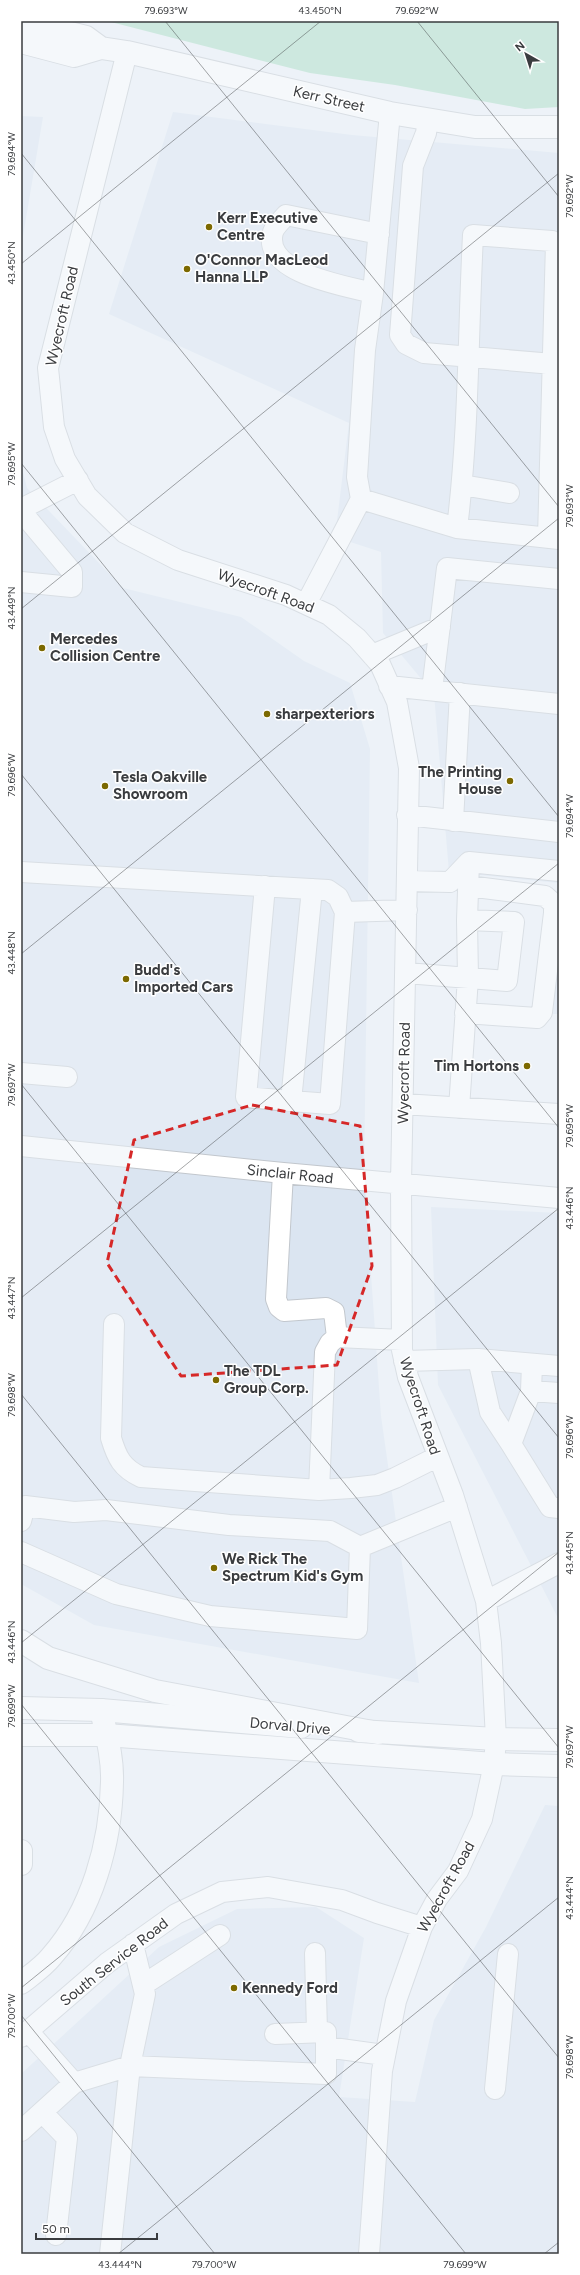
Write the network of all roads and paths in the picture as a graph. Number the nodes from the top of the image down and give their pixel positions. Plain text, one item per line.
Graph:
1 (21, 21) edge
2 (21, 42) edge
3 (101, 48) junction
4 (127, 52) junction
5 (390, 113) junction
6 (428, 120) junction
7 (559, 127) edge
8 (379, 234) junction
9 (373, 293) junction
10 (469, 358) junction
11 (553, 364) junction
12 (78, 480) junction
13 (462, 484) junction
14 (509, 493) dead end
15 (361, 499) junction
16 (21, 510) edge
17 (457, 528) junction
18 (553, 539) edge
19 (559, 579) edge
20 (21, 582) edge
21 (306, 604) junction
22 (440, 627) junction
23 (372, 655) junction
24 (390, 686) junction
25 (432, 690) junction
26 (460, 693) junction
27 (559, 704) edge
28 (407, 815) junction
29 (453, 820) junction
30 (559, 832) edge
31 (469, 862) junction
32 (559, 871) edge
33 (21, 872) edge
34 (407, 881) junction
35 (265, 886) junction
36 (468, 886) junction
37 (312, 889) junction
38 (407, 910) junction
39 (345, 912) junction
40 (466, 920) junction
41 (406, 973) junction
42 (468, 978) junction
43 (465, 1013) junction
44 (21, 1073) edge
45 (66, 1077) dead end
46 (291, 1101) junction
47 (403, 1104) junction
48 (459, 1108) junction
49 (559, 1114) edge
50 (21, 1146) edge
51 (283, 1173) junction
52 (401, 1184) junction
53 (559, 1198) edge
54 (114, 1324) dead end
55 (337, 1337) junction
56 (402, 1340) junction
57 (478, 1359) junction
58 (404, 1361) junction
59 (532, 1364) junction
60 (559, 1366) edge
61 (531, 1391) junction
62 (559, 1393) edge
63 (511, 1444) junction
64 (437, 1457) junction
65 (319, 1490) junction
66 (456, 1507) junction
67 (559, 1508) edge
68 (21, 1521) edge
69 (360, 1547) junction
70 (21, 1552) edge
71 (559, 1563) edge
72 (486, 1601) junction
73 (21, 1641) edge
74 (21, 1708) edge
75 (101, 1710) junction
76 (378, 1733) junction
77 (21, 1735) edge
78 (106, 1735) junction
79 (496, 1739) junction
80 (559, 1740) edge
81 (494, 1764) junction
82 (559, 1766) edge
83 (21, 1851) edge
84 (21, 1864) edge
85 (422, 1927) junction
86 (220, 1935) dead end
87 (133, 1944) junction
88 (315, 1953) dead end
89 (508, 1954) dead end
90 (21, 1983) edge
91 (143, 1985) junction
92 (24, 2034) edge
93 (275, 2034) dead end
94 (322, 2040) junction
95 (384, 2055) junction
96 (130, 2066) junction
97 (74, 2083) junction
98 (495, 2089) dead end
99 (42, 2112) junction
100 (21, 2131) edge
101 (56, 2235) dead end
102 (110, 2254) edge
103 (369, 2254) edge

1 - 3 main road, Kerr Street
2 - 3 main road, Kerr Street
3 - 4 main road, Kerr Street
4 - 5 main road, Kerr Street
4 - 12 street, Wyecroft Road
5 - 6 main road, Kerr Street
5 - 8 street
6 - 7 main road, Kerr Street
6 - 10 street
8 - 9 street
8 - 9 street
9 - 15 street
10 - 11 street
10 - 11 street
10 - 13 street
11 - 18 street
12 - 16 street
12 - 21 street, Wyecroft Road
13 - 14 street
13 - 17 street
15 - 17 street
15 - 21 street
16 - 20 street
17 - 18 street
19 - 22 street
21 - 23 street, Wyecroft Road
22 - 23 street
22 - 25 street
23 - 24 street, Wyecroft Road
24 - 25 street
24 - 28 street, Wyecroft Road
25 - 26 street
26 - 27 street
26 - 29 street
28 - 29 street
28 - 34 street, Wyecroft Road
29 - 30 street
31 - 32 street
31 - 34 street
31 - 36 street
33 - 35 street
34 - 38 street, Wyecroft Road
35 - 37 street
35 - 46 street
36 - 40 street
36 - 43 street
37 - 39 street
37 - 46 street
38 - 39 street
38 - 41 street, Wyecroft Road
39 - 46 street
40 - 42 street
40 - 42 street
41 - 42 street
41 - 47 street, Wyecroft Road
42 - 43 street
43 - 48 street
44 - 45 street
47 - 48 street
47 - 52 street, Wyecroft Road
48 - 49 street
50 - 51 street, Sinclair Road
51 - 52 street, Sinclair Road
51 - 55 street
52 - 53 street, Sinclair Road
52 - 56 street, Wyecroft Road
54 - 65 street
55 - 56 street
55 - 65 street
56 - 58 street, Wyecroft Road
57 - 58 street
57 - 59 street
57 - 63 street
58 - 64 street, Wyecroft Road
59 - 60 street
59 - 61 street
61 - 62 street
61 - 63 street
63 - 67 street
64 - 65 street
64 - 66 street, Wyecroft Road
66 - 69 street
66 - 72 street, Wyecroft Road
68 - 69 street
69 - 70 street
71 - 72 street
72 - 79 street, Wyecroft Road
73 - 76 main road
74 - 75 main road, Dorval Drive
75 - 76 main road, Dorval Drive
75 - 78 main road
76 - 79 main road, Dorval Drive
77 - 78 main road, Dorval Drive
78 - 81 main road, Dorval Drive
78 - 90 main road
79 - 80 main road, Dorval Drive
79 - 81 street, Wyecroft Road
81 - 82 main road, Dorval Drive
81 - 85 street, Wyecroft Road
83 - 84 main road
85 - 87 street, South Service Road
85 - 95 street, Wyecroft Road
86 - 91 street
87 - 91 street
87 - 92 street, South Service Road
88 - 94 street
89 - 98 street
91 - 96 street
92 - 97 street
93 - 94 street
94 - 95 street
94 - 96 street
95 - 103 street, Wyecroft Road
96 - 97 street
96 - 102 street
97 - 99 street
99 - 100 street
99 - 101 street

